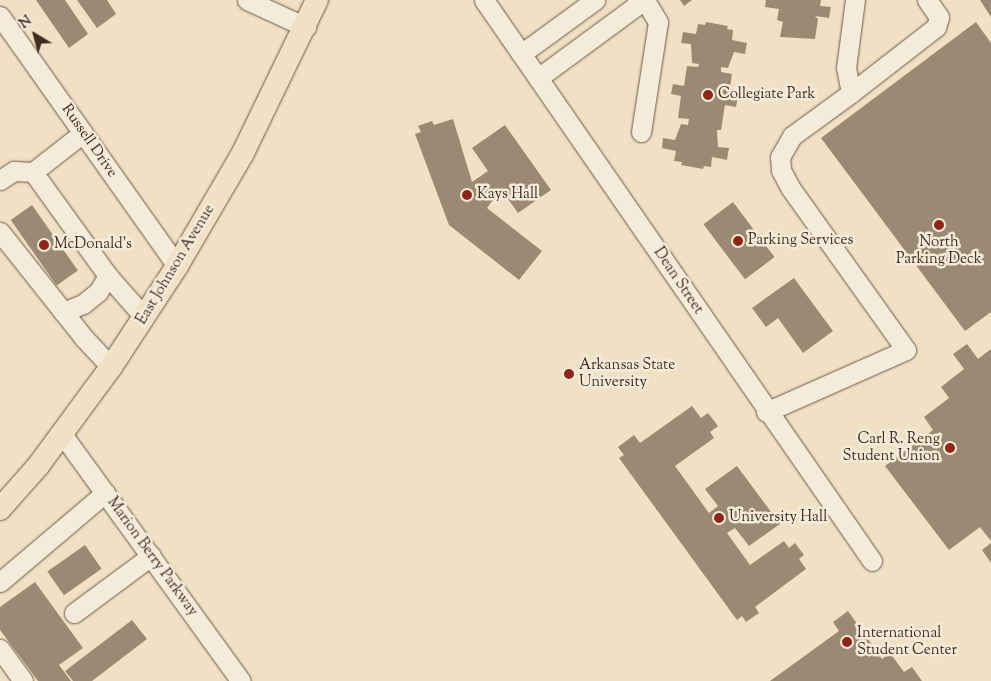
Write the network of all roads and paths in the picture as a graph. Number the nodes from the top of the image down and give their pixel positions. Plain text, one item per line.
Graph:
1 (247, 0) edge
2 (317, 0) edge
3 (484, 0) edge
4 (595, 0) edge
5 (637, 0) edge
6 (645, 0) edge
7 (855, 0) edge
8 (927, 0) edge
9 (0, 16) edge
10 (306, 27) junction
11 (521, 54) junction
12 (538, 78) junction
13 (851, 93) junction
14 (641, 132) dead end
15 (83, 133) junction
16 (33, 172) junction
17 (0, 180) edge
18 (0, 232) edge
19 (177, 266) junction
20 (108, 276) junction
21 (63, 312) junction
22 (144, 318) junction
23 (111, 367) junction
24 (766, 412) junction
25 (62, 434) junction
26 (105, 493) junction
27 (0, 509) edge
28 (151, 556) junction
29 (872, 562) dead end
30 (0, 582) edge
31 (74, 613) dead end
32 (0, 649) edge
33 (23, 681) edge
34 (241, 681) edge

1 - 10 street
2 - 10 main road, East Johnson Avenue
3 - 11 street, Dean Street
4 - 11 street
5 - 12 street
6 - 14 street
7 - 13 street
8 - 13 street
9 - 15 street, Russell Drive
10 - 19 main road, East Johnson Avenue
11 - 12 street, Dean Street
12 - 24 street, Dean Street
13 - 24 street
15 - 16 street
15 - 19 street, Russell Drive
16 - 17 street
16 - 20 street
18 - 21 street
19 - 22 main road, East Johnson Avenue
20 - 21 street
20 - 22 street
21 - 23 street
22 - 23 main road, East Johnson Avenue
23 - 25 main road, East Johnson Avenue
24 - 29 street, Dean Street
25 - 26 street, Marion Berry Parkway
25 - 27 main road, East Johnson Avenue
26 - 28 street, Marion Berry Parkway
26 - 30 street
28 - 31 street
28 - 34 street, Marion Berry Parkway
32 - 33 street

